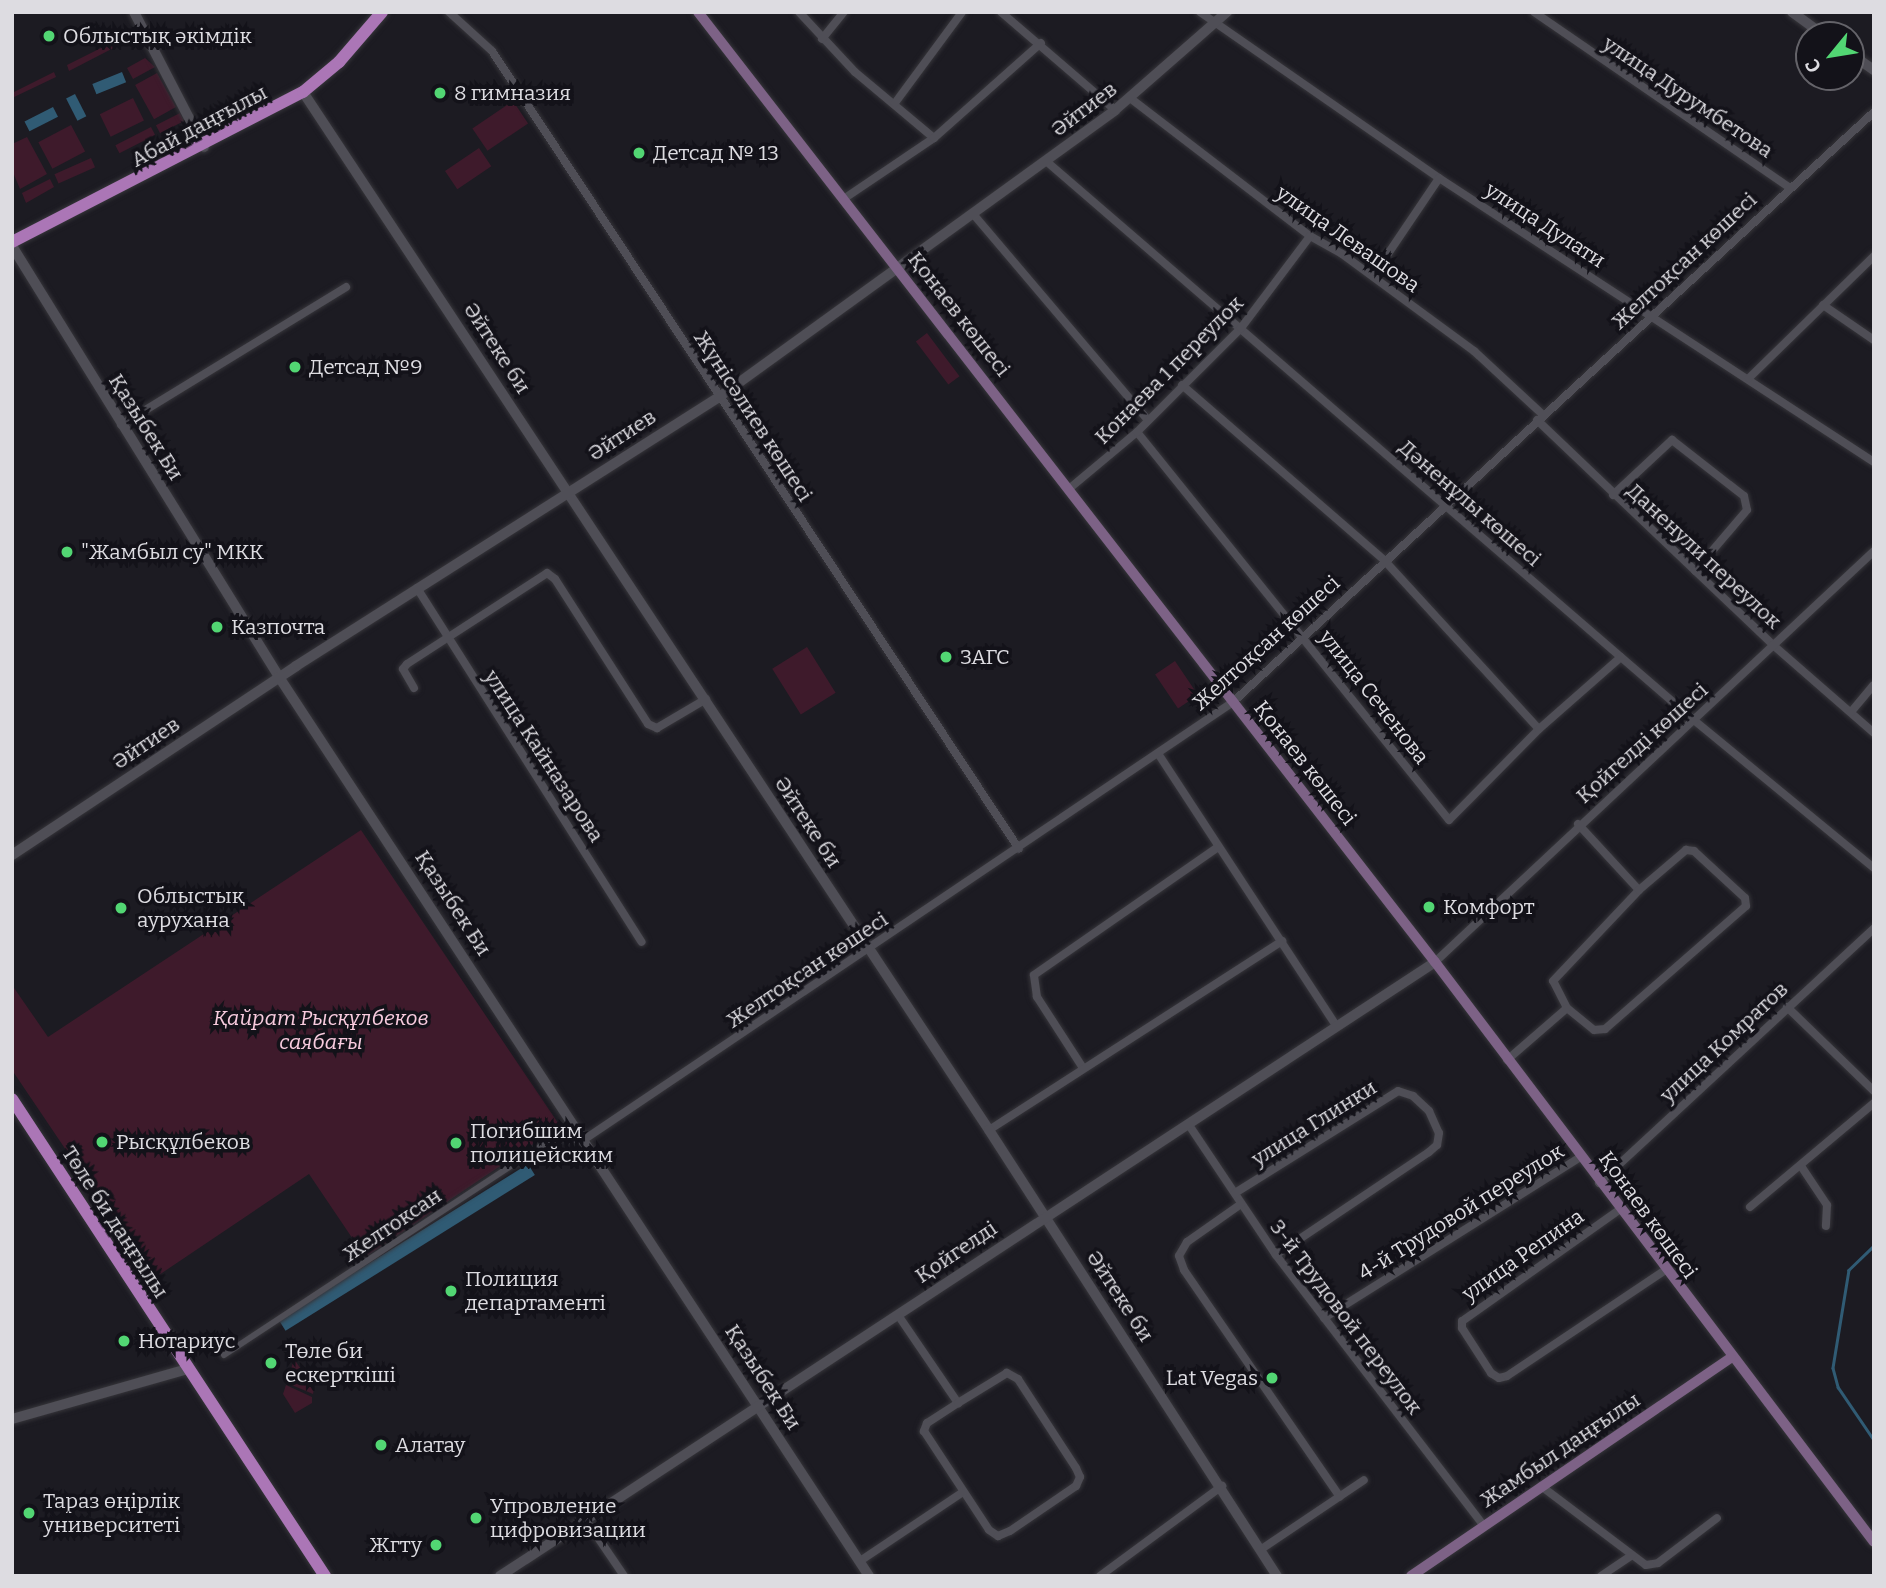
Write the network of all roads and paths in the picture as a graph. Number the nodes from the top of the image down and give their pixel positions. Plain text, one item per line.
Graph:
1 (134, 12) edge
2 (382, 12) edge
3 (449, 12) edge
4 (698, 12) edge
5 (799, 12) edge
6 (844, 12) edge
7 (962, 12) edge
8 (1001, 12) edge
9 (1200, 12) edge
10 (1227, 12) edge
11 (1534, 12) edge
12 (1216, 24) junction
13 (822, 39) junction
14 (1041, 43) junction
15 (303, 92) junction
16 (1130, 98) junction
17 (895, 103) junction
18 (1115, 110) junction
19 (1874, 112) edge
20 (934, 138) junction
21 (204, 147) junction
22 (1046, 161) junction
23 (1439, 178) junction
24 (1788, 187) junction
25 (845, 198) junction
26 (974, 215) junction
27 (1310, 236) junction
28 (12, 244) edge
29 (1874, 256) edge
30 (900, 269) junction
31 (1373, 276) junction
32 (346, 287) dead end
33 (1823, 305) junction
34 (1653, 315) junction
35 (1241, 328) junction
36 (1874, 340) edge
37 (1749, 378) junction
38 (1182, 385) junction
39 (719, 397) junction
40 (1540, 417) junction
41 (1146, 418) junction
42 (121, 425) junction
43 (1137, 432) junction
44 (1874, 462) edge
45 (1070, 488) junction
46 (569, 491) junction
47 (1613, 495) junction
48 (1445, 504) junction
49 (1874, 551) edge
50 (1384, 560) junction
51 (1695, 571) junction
52 (416, 588) junction
53 (1303, 635) junction
54 (448, 638) junction
55 (1773, 645) junction
56 (1621, 657) junction
57 (279, 677) junction
58 (1874, 685) edge
59 (414, 688) dead end
60 (706, 699) junction
61 (1233, 702) junction
62 (1852, 712) junction
63 (1695, 721) junction
64 (1539, 729) junction
65 (1874, 733) edge
66 (1159, 755) junction
67 (1578, 824) junction
68 (1218, 847) junction
69 (1019, 849) junction
70 (12, 855) edge
71 (1874, 868) edge
72 (1639, 890) junction
73 (1874, 928) edge
74 (642, 942) dead end
75 (1282, 942) junction
76 (867, 951) junction
77 (1435, 962) junction
78 (1567, 1007) junction
79 (1787, 1007) junction
80 (1337, 1027) junction
81 (1507, 1060) junction
82 (1083, 1068) junction
83 (1874, 1091) edge
84 (12, 1099) edge
85 (1874, 1103) edge
86 (1189, 1125) junction
87 (989, 1130) junction
88 (582, 1141) junction
89 (1581, 1157) junction
90 (1801, 1166) junction
91 (1599, 1183) junction
92 (1234, 1194) junction
93 (1241, 1204) junction
94 (1750, 1207) dead end
95 (1619, 1210) junction
96 (1045, 1217) junction
97 (1826, 1226) dead end
98 (1276, 1255) junction
99 (1664, 1270) junction
100 (898, 1315) junction
101 (1324, 1318) junction
102 (224, 1356) dead end
103 (1731, 1358) junction
104 (187, 1369) junction
105 (958, 1403) junction
106 (761, 1407) junction
107 (12, 1419) edge
108 (1364, 1480) dead end
109 (1222, 1486) junction
110 (1541, 1486) junction
111 (963, 1492) junction
112 (1340, 1497) junction
113 (1717, 1518) dead end
114 (586, 1520) junction
115 (1483, 1525) junction
116 (1874, 1542) edge
117 (1260, 1550) junction
118 (1632, 1555) junction
119 (860, 1562) junction
120 (1110, 1573) edge
121 (325, 1576) edge
122 (500, 1576) edge
123 (624, 1576) edge
124 (869, 1576) edge
125 (1100, 1576) edge
126 (1277, 1576) edge
127 (1411, 1576) edge
128 (1601, 1576) edge

1 - 21 street
2 - 15 main road, Абай даңғылы
3 - 39 street, Жүнісәлиев көшесі
4 - 25 main road, Қонаев көшесі
5 - 13 street
6 - 13 street
7 - 17 street
8 - 14 street
9 - 12 street, улица Дулати
10 - 12 street, Әйтиев
11 - 24 street, улица Дурумбетова
12 - 16 street, Әйтиев
12 - 23 street, улица Дулати
13 - 17 street
14 - 18 street
14 - 20 street
15 - 21 main road, Абай даңғылы
15 - 46 street, Әйтеке би
16 - 18 street, Әйтиев
16 - 27 street, улица Левашова
17 - 20 street
18 - 22 street, Әйтиев
19 - 24 street, Желтоқсан көшесі
20 - 25 street
21 - 28 main road, Абай даңғылы
22 - 26 street, Әйтиев
22 - 35 street, Дәненұлы көшесі
23 - 31 street
23 - 34 street, улица Дулати
24 - 34 street, Желтоқсан көшесі
25 - 30 main road, Қонаев көшесі
26 - 30 street, Әйтиев
26 - 41 street
27 - 31 street, улица Левашова
27 - 35 street, Конаева 1 переулок
28 - 42 street, Қазыбек Би
29 - 33 street
30 - 39 street, Әйтиев
30 - 45 main road, Қонаев көшесі
31 - 40 street, улица Левашова
32 - 42 street
33 - 36 street
33 - 37 street
34 - 37 street, улица Дулати
34 - 40 street, Желтоқсан көшесі
35 - 38 street, Конаева 1 переулок
35 - 48 street, Дәненұлы көшесі
37 - 44 street, улица Дулати
38 - 41 street, Конаева 1 переулок
38 - 50 street
39 - 46 street, Әйтиев
39 - 69 street, Жүнісәлиев көшесі
40 - 47 street, Даненули переулок
40 - 48 street, Желтоқсан көшесі
41 - 43 street, Конаева 1 переулок
42 - 57 street, Қазыбек Би
43 - 45 street, Конаева 1 переулок
43 - 53 street, улица Сеченова
45 - 61 main road, Қонаев көшесі
46 - 52 street, Әйтиев
46 - 60 street, Әйтеке би
47 - 51 street, Даненули переулок
47 - 51 street
48 - 50 street, Желтоқсан көшесі
48 - 56 street, Дәненұлы көшесі
49 - 55 street, Қойгелді көшесі
50 - 53 street, Желтоқсан көшесі
50 - 64 street
51 - 55 street, Даненули переулок
52 - 54 street, улица Кайназарова
52 - 57 street, Әйтиев
53 - 61 street, Желтоқсан көшесі
53 - 64 street, улица Сеченова
54 - 59 street
54 - 60 street
54 - 74 street, улица Кайназарова
55 - 62 street, Даненули переулок
55 - 63 street, Қойгелді көшесі
56 - 63 street, Дәненұлы көшесі
56 - 64 street, улица Сеченова
57 - 70 street, Әйтиев
57 - 88 street, Қазыбек Би
58 - 62 street
60 - 76 street, Әйтеке би
61 - 66 street, Желтоқсан көшесі
61 - 77 main road, Қонаев көшесі
62 - 65 street, Даненули переулок
63 - 67 street, Қойгелді көшесі
63 - 71 street, Дәненұлы көшесі
66 - 68 street
66 - 69 street, Желтоқсан көшесі
67 - 72 street
67 - 77 street, Қойгелді көшесі
68 - 75 street
68 - 82 street
69 - 76 street, Желтоқсан көшесі
72 - 78 street
72 - 78 street
73 - 79 street, улица Комратов
75 - 80 street
75 - 82 street
76 - 87 street, Әйтеке би
76 - 88 street, Желтоқсан көшесі
77 - 80 street, Қойгелді
77 - 81 main road, Қонаев көшесі
78 - 81 street
79 - 83 street
79 - 91 street, улица Комратов
80 - 86 street, Қойгелді
81 - 89 main road, Қонаев көшесі
82 - 87 street
84 - 104 main road, Төле би даңғылы
85 - 90 street
86 - 92 street, 3-й Трудовой переулок
86 - 96 street, Қойгелді
87 - 96 street, Әйтеке би
88 - 102 street, Желтоксан
88 - 106 street, Қазыбек Би
89 - 91 main road, Қонаев көшесі
89 - 101 street, 4-й Трудовой переулок
90 - 94 street
90 - 97 street
91 - 95 main road, Қонаев көшесі
92 - 93 street, 3-й Трудовой переулок
92 - 98 street, улица Глинки
93 - 98 street, 3-й Трудовой переулок
93 - 112 street
95 - 99 main road, Қонаев көшесі
95 - 99 street, улица Репина
96 - 100 street, Қойгелді
96 - 109 street, Әйтеке би
98 - 101 street, 3-й Трудовой переулок
99 - 103 main road, Қонаев көшесі
100 - 105 street
100 - 106 street, Қойгелді
101 - 115 street, 3-й Трудовой переулок
103 - 110 main road, Жамбыл даңғылы
103 - 116 main road, Қонаев көшесі
104 - 107 street
104 - 121 main road, Төле би даңғылы
105 - 111 street
105 - 111 street
106 - 114 street, Қойгелді
106 - 119 street, Қазыбек Би
108 - 112 street
109 - 117 street, Әйтеке би
109 - 120 street
110 - 115 main road, Жамбыл даңғылы
110 - 118 street
111 - 119 street
112 - 117 street
113 - 118 street
114 - 122 street, Қойгелді
114 - 123 street
115 - 127 main road, Жамбыл даңғылы
117 - 126 street, Әйтеке би
118 - 128 street
119 - 124 street, Қазыбек Би
120 - 125 street

